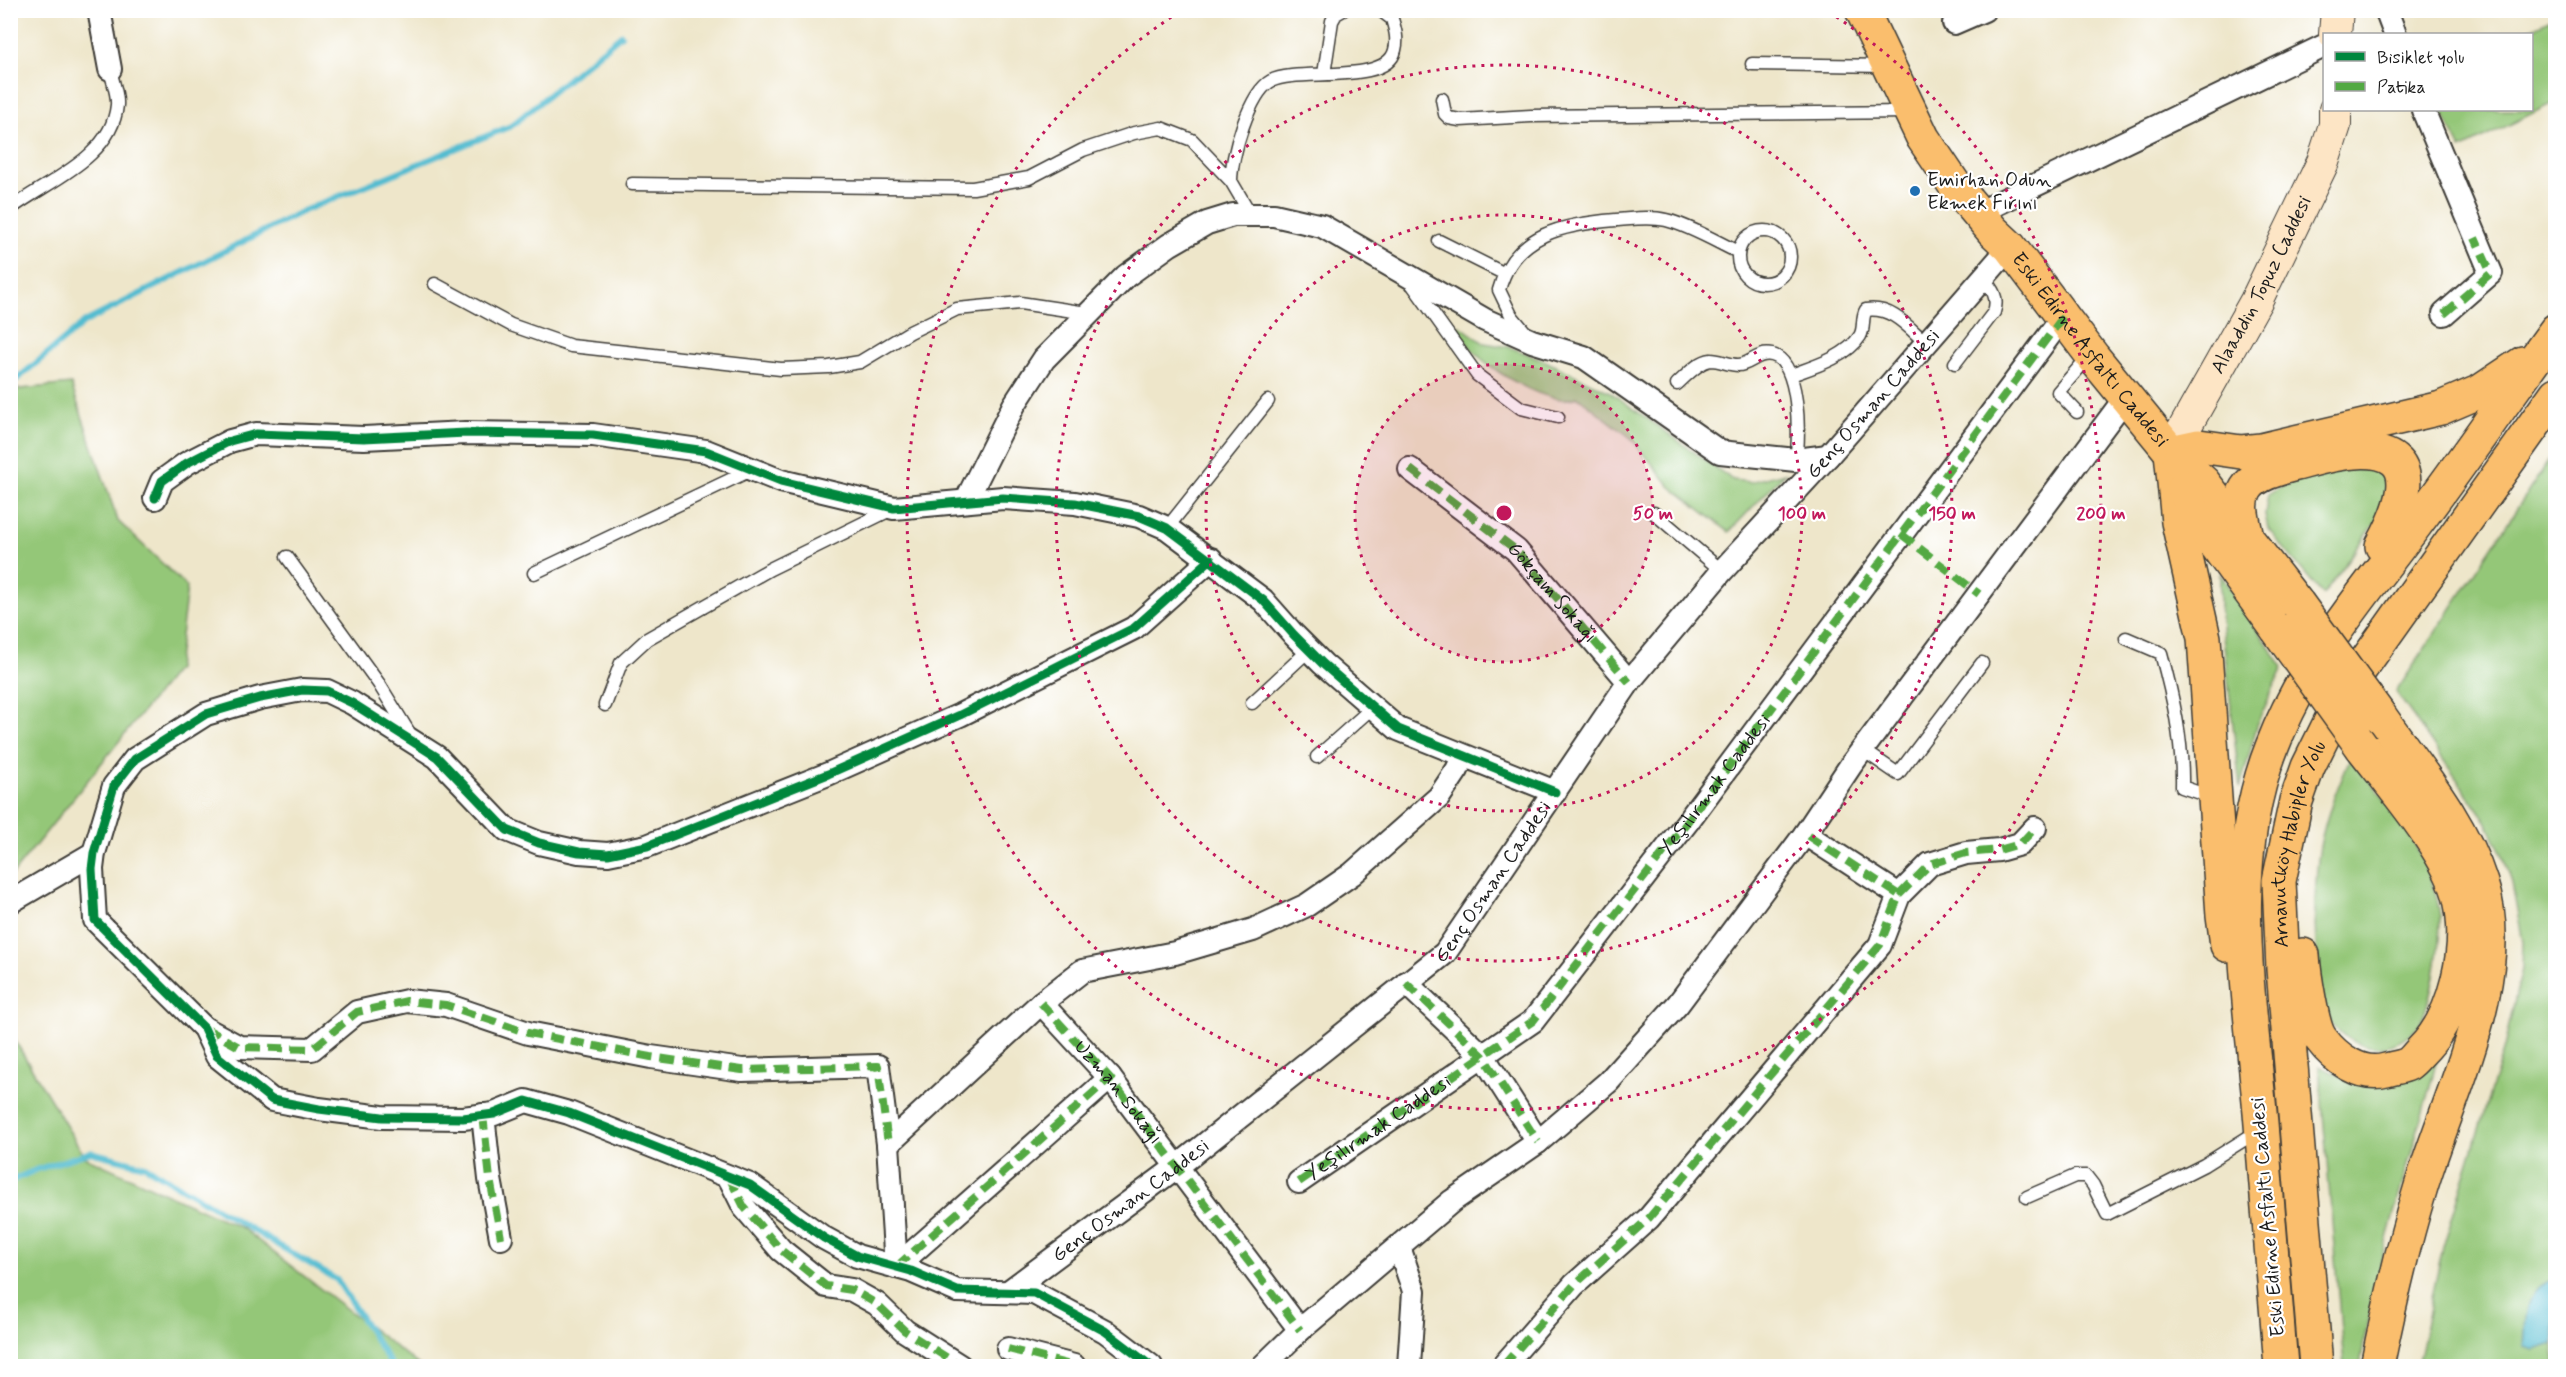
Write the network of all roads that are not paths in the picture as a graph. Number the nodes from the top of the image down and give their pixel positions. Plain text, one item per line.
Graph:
1 (99, 10) edge
2 (1343, 10) edge
3 (1380, 10) edge
4 (1862, 10) edge
5 (1885, 10) edge
6 (1984, 10) edge
7 (2337, 10) edge
8 (2386, 10) edge
9 (1954, 23) dead end
10 (2335, 33) edge
11 (2395, 33) edge
12 (2323, 47) edge
13 (1752, 64) dead end
14 (1888, 66) junction
15 (110, 69) joint
16 (1324, 74) junction
17 (1442, 99) dead end
18 (2335, 111) edge
19 (2423, 111) edge
20 (1910, 112) junction
21 (1231, 181) junction
22 (632, 184) dead end
23 (1994, 205) junction
24 (10, 209) edge
25 (1251, 215) junction
26 (1439, 241) dead end
27 (2010, 247) junction
28 (1738, 252) junction
29 (1404, 272) junction
30 (1503, 273) junction
31 (1982, 277) junction
32 (435, 284) dead end
33 (1087, 313) junction
34 (2444, 314) dead end
35 (2063, 317) junction
36 (2551, 337) edge
37 (1532, 341) junction
38 (1926, 344) junction
39 (2091, 354) junction
40 (1955, 363) dead end
41 (1791, 375) junction
42 (1677, 384) dead end
43 (2556, 394) edge
44 (2126, 397) junction
45 (1268, 401) dead end
46 (2077, 412) dead end
47 (1558, 417) dead end
48 (2171, 453) junction
49 (1828, 456) junction
50 (1796, 460) junction
51 (1410, 469) dead end
52 (751, 470) junction
53 (155, 498) dead end
54 (966, 501) junction
55 (894, 508) junction
56 (1654, 513) dead end
57 (1167, 528) junction
58 (2247, 538) junction
59 (287, 557) dead end
60 (1211, 559) junction
61 (1722, 571) junction
62 (534, 573) dead end
63 (2339, 623) junction
64 (2126, 638) dead end
65 (1309, 650) junction
66 (1982, 663) dead end
67 (1629, 682) junction
68 (1252, 703) dead end
69 (605, 705) dead end
70 (1373, 707) junction
71 (417, 744) junction
72 (1863, 750) junction
73 (1317, 757) dead end
74 (1463, 757) junction
75 (1555, 792) junction
76 (2215, 799) junction
77 (2296, 801) junction
78 (2035, 828) dead end
79 (1805, 834) junction
80 (94, 853) junction
81 (1899, 895) junction
82 (10, 902) edge
83 (1406, 983) junction
84 (1041, 1003) junction
85 (204, 1028) junction
86 (1483, 1056) junction
87 (2256, 1067) junction
88 (1110, 1078) junction
89 (483, 1115) junction
90 (2261, 1129) junction
91 (1538, 1142) junction
92 (888, 1144) junction
93 (1178, 1166) junction
94 (729, 1177) junction
95 (1299, 1182) dead end
96 (2027, 1197) dead end
97 (501, 1238) dead end
98 (1399, 1247) junction
99 (896, 1267) junction
100 (1008, 1292) junction
101 (1300, 1330) junction
102 (1008, 1349) dead end
103 (960, 1366) edge
104 (1074, 1366) edge
105 (1151, 1366) edge
106 (1263, 1366) edge
107 (1409, 1366) edge
108 (1503, 1366) edge
109 (2281, 1366) edge
110 (2316, 1366) edge
111 (2377, 1366) edge

1 - 15 street
2 - 16 lane
3 - 16 lane
4 - 14 main road, Eski Edirne Asfaltı Caddesi
5 - 23 main road, Eski Edirne Asfaltı Caddesi
6 - 9 street
7 - 10 main road
8 - 11 street
12 - 23 street
13 - 14 lane
14 - 20 main road, Eski Edirne Asfaltı Caddesi
15 - 24 lane
16 - 21 lane
17 - 20 lane
18 - 48 main road, Alaaddin Topuz Caddesi
19 - 34 street
20 - 27 main road, Eski Edirne Asfaltı Caddesi
21 - 22 lane
21 - 25 lane
23 - 27 main road, Eski Edirne Asfaltı Caddesi
25 - 29 street
25 - 33 street
26 - 30 lane
27 - 31 street, Genç Osman Caddesi
27 - 35 main road, Eski Edirne Asfaltı Caddesi
28 - 28 lane
28 - 30 lane
29 - 37 street
29 - 47 lane
30 - 37 lane
31 - 38 street, Genç Osman Caddesi
31 - 40 lane
32 - 33 lane
33 - 54 street
35 - 39 main road, Eski Edirne Asfaltı Caddesi
35 - 86 street, Yeşilırmak Caddesi
36 - 48 main road
36 - 63 main road, Arnavutköy Habipler Yolu
37 - 50 street
38 - 41 lane
38 - 49 street, Genç Osman Caddesi
39 - 44 main road, Eski Edirne Asfaltı Caddesi
39 - 46 lane
41 - 42 lane
41 - 50 lane
43 - 77 main road, Arnavutköy Habipler Yolu
44 - 48 main road, Eski Edirne Asfaltı Caddesi
44 - 72 street
45 - 57 lane
48 - 58 main road
48 - 76 main road
48 - 77 main road, bridge
49 - 50 street
49 - 61 street, Genç Osman Caddesi
51 - 67 street, Gökçam Sokağı
52 - 53 street
52 - 55 street
52 - 62 lane
54 - 55 street
54 - 57 street
55 - 69 lane
56 - 61 lane
57 - 60 street
58 - 63 main road
58 - 111 main road, bridge
59 - 71 lane
60 - 65 street
60 - 71 street
61 - 67 street, Genç Osman Caddesi
63 - 87 main road, Arnavutköy Habipler Yolu
64 - 76 lane
65 - 68 lane
65 - 70 street
66 - 72 lane
67 - 75 street, Genç Osman Caddesi
70 - 73 lane
70 - 74 street
71 - 80 street
72 - 79 street
74 - 75 street
74 - 84 street
75 - 83 street, Genç Osman Caddesi
76 - 87 main road
77 - 110 main road, Arnavutköy Habipler Yolu
78 - 81 street
79 - 81 street
79 - 91 street
80 - 82 street
80 - 85 street
81 - 108 street
83 - 86 street
83 - 93 street, Genç Osman Caddesi
84 - 88 street, Uzman Sokağı
84 - 92 street
85 - 89 street
85 - 92 street
86 - 91 street
86 - 95 street, Yeşilırmak Caddesi
87 - 90 main road, Eski Edirne Asfaltı Caddesi
88 - 93 street, Uzman Sokağı
88 - 99 street
89 - 94 street
89 - 97 street
90 - 96 lane
90 - 109 main road, Eski Edirne Asfaltı Caddesi
91 - 98 street
92 - 99 street
93 - 100 street, Genç Osman Caddesi
93 - 101 street, Uzman Sokağı
94 - 99 street
94 - 103 street
98 - 101 street
98 - 107 street
99 - 100 street
100 - 105 street
101 - 106 street
102 - 104 street

